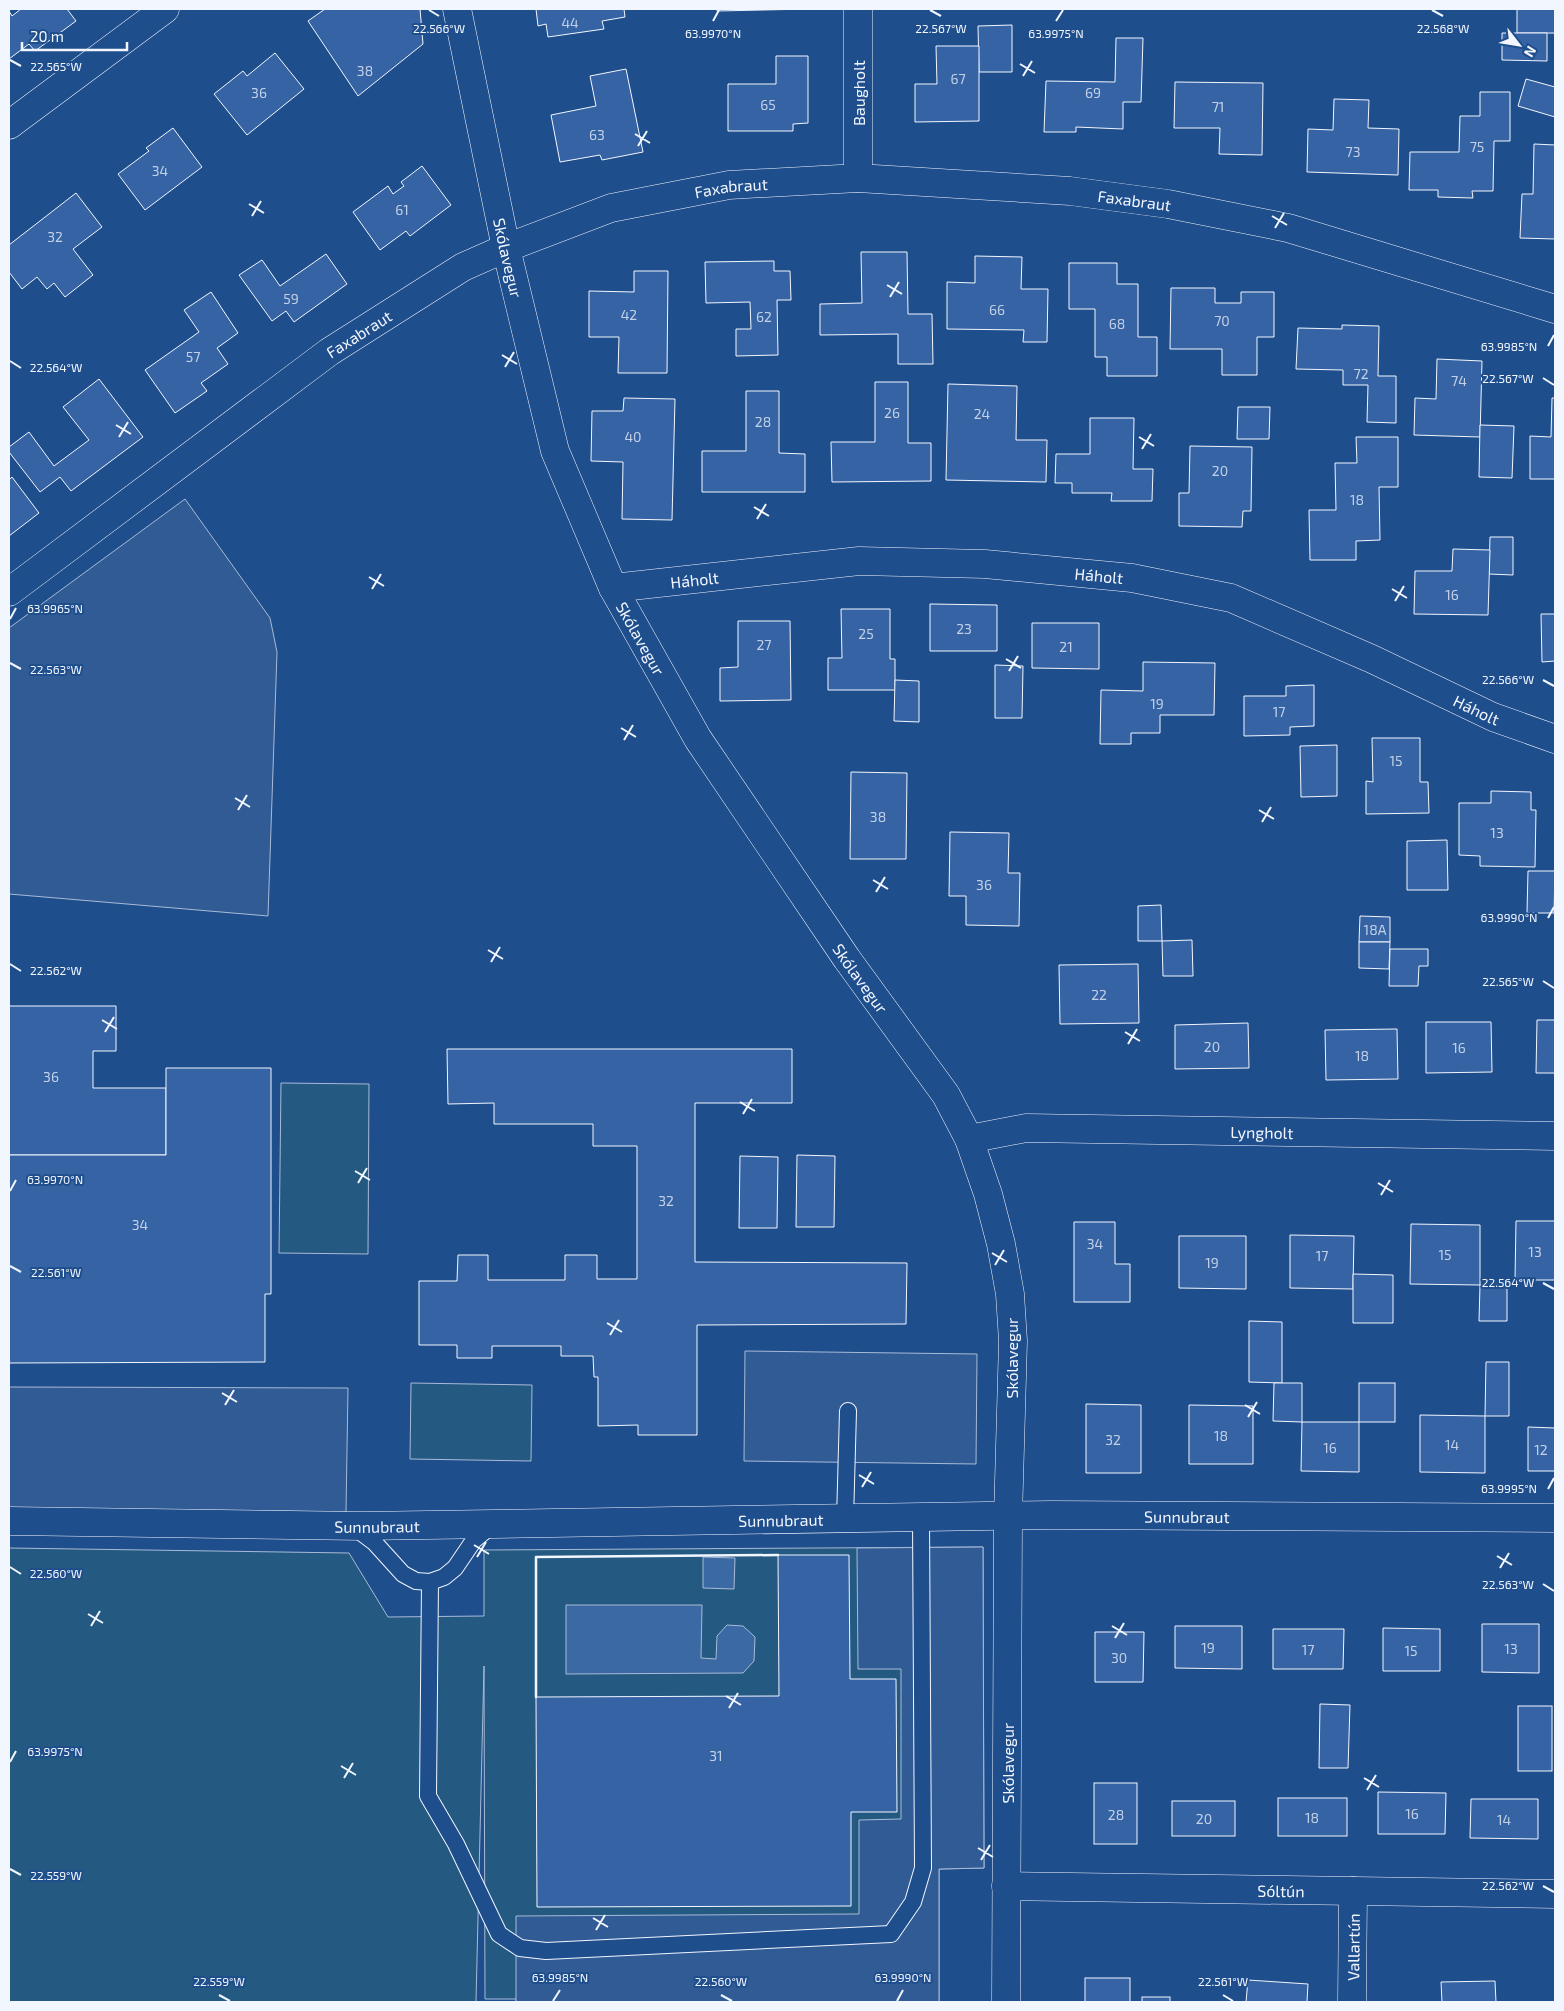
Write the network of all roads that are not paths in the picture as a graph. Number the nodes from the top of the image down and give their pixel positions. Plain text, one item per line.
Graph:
1 (165, 9) edge
2 (458, 9) edge
3 (858, 9) edge
4 (9, 125) edge
5 (858, 178) junction
6 (506, 248) junction
7 (1555, 309) edge
8 (613, 588) junction
9 (9, 592) edge
10 (1555, 739) edge
11 (1555, 1136) edge
12 (970, 1139) junction
13 (848, 1411) dead end
14 (1008, 1517) junction
15 (922, 1518) junction
16 (1555, 1518) edge
17 (845, 1520) junction
18 (9, 1521) edge
19 (494, 1524) junction
20 (352, 1526) junction
21 (430, 1582) junction
22 (1006, 1886) junction
23 (1353, 1891) junction
24 (1555, 1894) edge
25 (1006, 2002) edge
26 (1352, 2002) edge

1 - 4 street
2 - 6 street, Skólavegur
3 - 5 street, Baugholt
5 - 6 street, Faxabraut
5 - 7 street, Faxabraut
6 - 8 street, Skólavegur
6 - 9 street, Faxabraut
8 - 10 street, Háholt
8 - 12 street, Skólavegur
11 - 12 street, Lyngholt
12 - 14 street, Skólavegur
13 - 17 lane
14 - 15 street, Sunnubraut
14 - 16 street, Sunnubraut
14 - 22 street, Skólavegur
15 - 17 street, Sunnubraut
15 - 21 lane
17 - 19 street, Sunnubraut
18 - 20 street, Sunnubraut
19 - 20 street, Sunnubraut
19 - 21 lane
20 - 21 lane
22 - 23 street, Sóltún
22 - 25 street, Skólavegur
23 - 24 street, Sóltún
23 - 26 street, Vallartún

